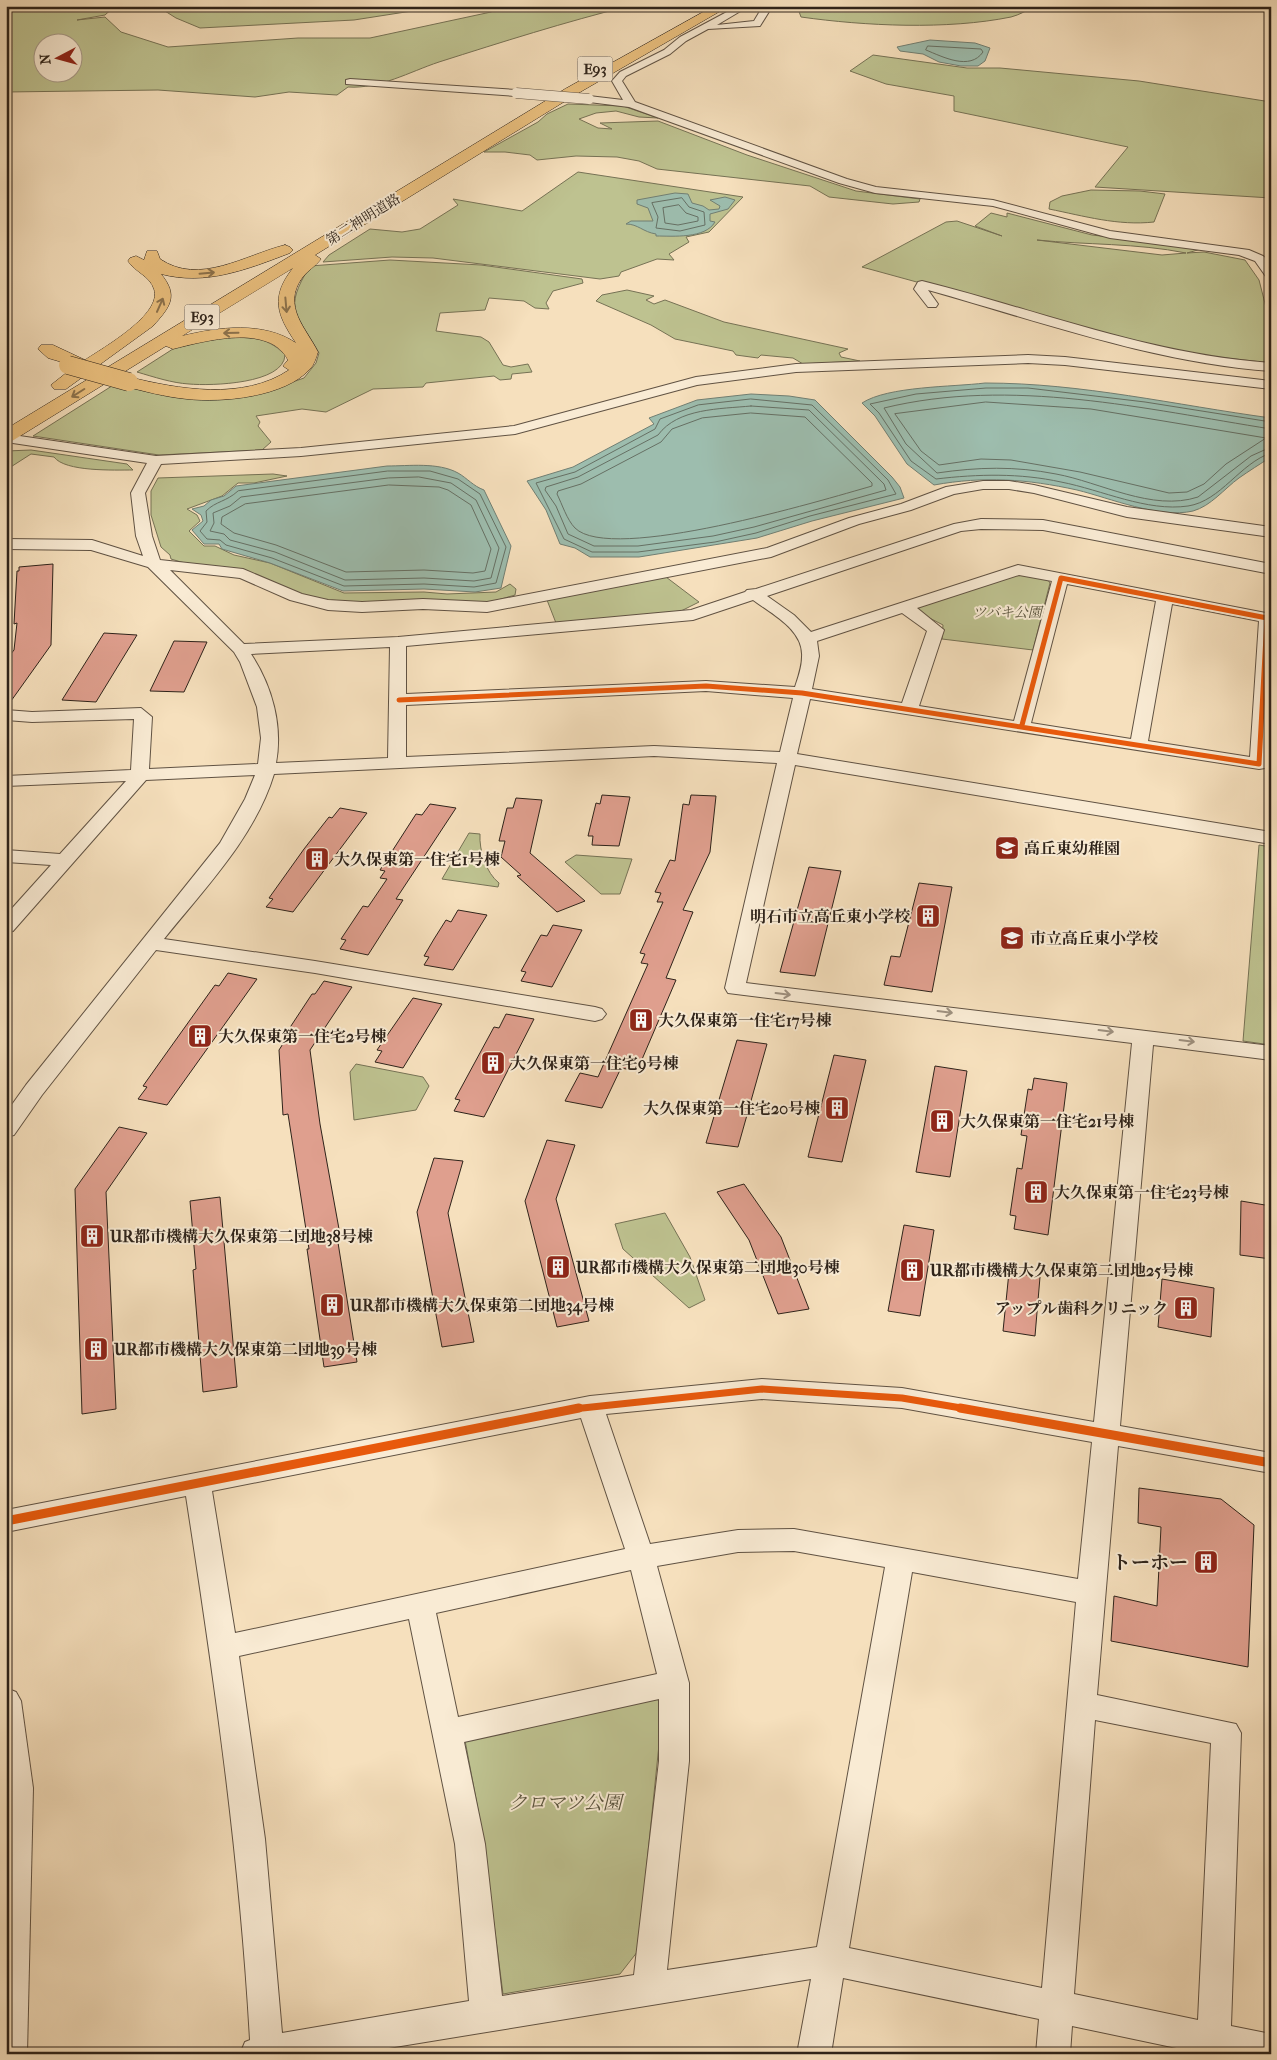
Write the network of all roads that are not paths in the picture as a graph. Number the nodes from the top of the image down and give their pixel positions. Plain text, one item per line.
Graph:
1 (708, 6) edge
2 (723, 6) edge
3 (745, 6) edge
4 (772, 6) edge
5 (700, 30) junction
6 (350, 82) dead end
7 (516, 93) joint
8 (631, 104) junction
9 (386, 203) junction
10 (306, 243) junction
11 (152, 254) dead end
12 (136, 262) dead end
13 (1271, 275) edge
14 (932, 304) dead end
15 (44, 353) dead end
16 (1271, 367) edge
17 (130, 375) junction
18 (1271, 385) edge
19 (41, 400) junction
20 (8, 432) edge
21 (156, 460) junction
22 (1271, 532) edge
23 (6, 544) edge
24 (154, 564) junction
25 (1271, 569) edge
26 (1061, 578) junction
27 (753, 593) junction
28 (1165, 598) junction
29 (905, 607) junction
30 (808, 638) junction
31 (398, 642) junction
32 (240, 650) junction
33 (802, 693) junction
34 (399, 700) junction
35 (1266, 705) edge
36 (909, 708) junction
37 (6, 715) edge
38 (1022, 725) junction
39 (1139, 744) junction
40 (787, 758) junction
41 (397, 763) junction
42 (266, 769) junction
43 (140, 776) junction
44 (6, 781) edge
45 (1271, 838) edge
46 (6, 856) edge
47 (64, 860) junction
48 (6, 927) edge
49 (150, 943) junction
50 (594, 1014) dead end
51 (1144, 1036) junction
52 (1271, 1053) edge
53 (6, 1130) edge
54 (590, 1406) junction
55 (1106, 1434) junction
56 (1271, 1463) edge
57 (197, 1484) junction
58 (6, 1521) edge
59 (641, 1557) junction
60 (900, 1559) junction
61 (1091, 1593) junction
62 (420, 1604) junction
63 (224, 1647) junction
64 (674, 1683) junction
65 (6, 1701) edge
66 (1083, 1705) junction
67 (448, 1732) junction
68 (832, 1960) junction
69 (649, 1989) junction
70 (1058, 2006) junction
71 (487, 2014) junction
72 (1214, 2040) junction
73 (1271, 2051) edge
74 (264, 2053) edge
75 (10, 2054) edge
76 (814, 2054) edge
77 (1053, 2054) edge

1 - 9 highway, 第二神明道路 / E93
2 - 9 highway, E93
3 - 5 street
4 - 5 street
5 - 8 street
6 - 7 street
7 - 8 street, bridge
8 - 13 street
9 - 10 highway, 第二神明道路 / E93
9 - 17 highway, 第二神明道路 / E93
9 -> 17 highway
11 -> 10 highway
10 - 19 highway, 第二神明道路 / E93
19 -> 12 highway
14 - 16 street
15 - 17 highway, bridge
17 -> 17 highway
17 -> 20 highway, 第二神明道路 / E93
18 - 21 street
19 - 20 highway, 第二神明道路 / E93
20 - 21 street
21 - 24 street
22 - 24 street
23 - 24 street
24 - 32 street
25 - 27 street
26 - 28 street
26 - 29 street
26 - 38 street
27 - 30 street
27 - 31 street
28 - 35 street
28 - 39 street
29 - 30 street
29 - 36 street
30 - 33 street
31 - 32 street
31 - 34 street
32 - 42 street
33 - 34 street
33 - 36 street
33 - 40 street
34 - 41 street
35 - 39 street
36 - 38 street
37 - 43 street
38 - 39 street
40 - 41 street
40 - 45 street
40 -> 51 street
41 - 42 street
42 - 43 street
42 - 49 street
43 - 44 street
43 - 47 street
46 - 47 street
47 - 48 street
49 - 50 street
49 - 53 street
51 -> 52 street
51 - 55 street
54 - 55 street
54 - 57 street
54 - 59 street
55 - 56 street
55 - 61 street
57 - 58 street
57 - 63 street
59 - 60 street
59 - 62 street
59 - 64 street
60 - 61 street
60 - 68 street
61 - 66 street
62 - 63 street
62 - 67 street
63 - 74 street
64 - 67 street
64 - 69 street
65 - 75 street
66 - 70 street
66 - 72 street
67 - 71 street
68 - 69 street
68 - 70 street
68 - 76 street
69 - 71 street
70 - 72 street
70 - 77 street
71 - 74 street
72 - 73 street

